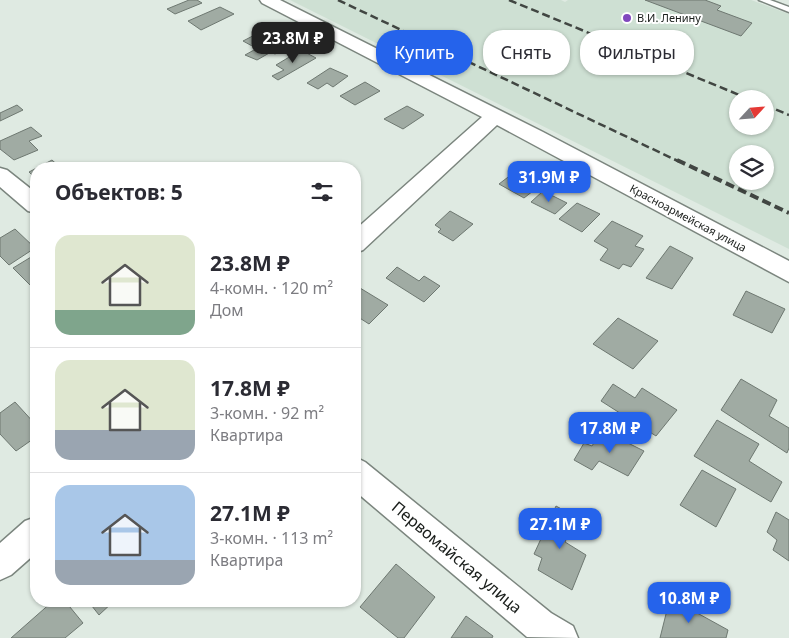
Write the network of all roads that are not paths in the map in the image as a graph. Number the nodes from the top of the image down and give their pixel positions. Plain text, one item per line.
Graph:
1 (268, 0) edge
2 (763, 0) edge
3 (789, 10) edge
4 (494, 117) junction
5 (0, 175) edge
6 (30, 200) edge
7 (361, 239) edge
8 (789, 272) edge
9 (361, 477) edge
10 (30, 537) edge
11 (0, 564) edge
12 (561, 638) edge

1 - 4 street, Красноармейская улица
2 - 3 lane
4 - 7 street
4 - 8 street, Красноармейская улица
5 - 6 street
9 - 12 street, Первомайская улица
10 - 11 street

